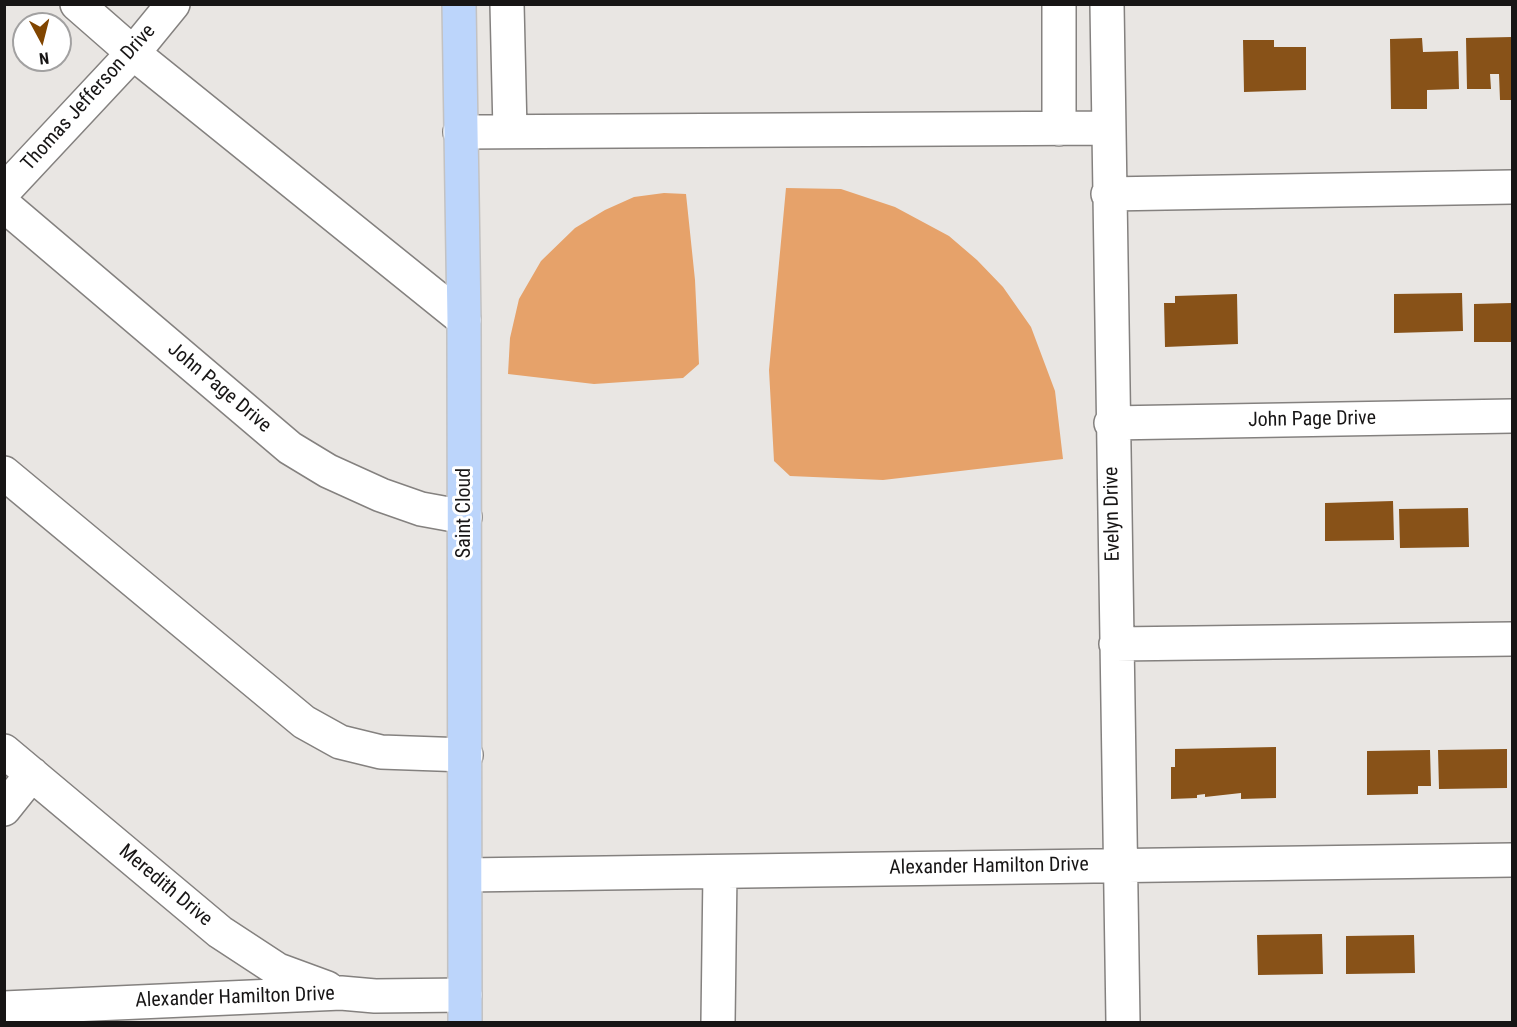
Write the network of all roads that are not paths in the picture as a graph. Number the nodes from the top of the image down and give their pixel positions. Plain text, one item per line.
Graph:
1 (77, 4) edge
2 (173, 4) edge
3 (459, 4) edge
4 (507, 4) edge
5 (1059, 4) edge
6 (1107, 4) edge
7 (133, 53) junction
8 (1108, 128) junction
9 (1059, 129) junction
10 (510, 131) junction
11 (460, 132) junction
12 (1512, 187) edge
13 (4, 191) edge
14 (1108, 194) junction
15 (4, 205) edge
16 (464, 320) junction
17 (1512, 416) edge
18 (1111, 423) junction
19 (4, 473) edge
20 (465, 517) junction
21 (1512, 639) edge
22 (1116, 644) junction
23 (4, 751) edge
24 (466, 755) junction
25 (32, 774) junction
26 (4, 809) edge
27 (1512, 860) edge
28 (1120, 865) junction
29 (720, 872) junction
30 (466, 875) junction
31 (341, 993) junction
32 (4, 1008) edge
33 (465, 1009) edge
34 (718, 1023) edge
35 (1122, 1023) edge

1 - 7 street
2 - 7 street, Thomas Jefferson Drive
3 - 11 main road, Saint Cloud
4 - 10 street
5 - 9 street
6 - 8 street, Evelyn Drive
7 - 13 street, Thomas Jefferson Drive
7 - 16 street
8 - 9 street
8 - 14 street, Evelyn Drive
9 - 10 street
10 - 11 street
11 - 16 main road, Saint Cloud
12 - 14 street
14 - 18 street, Evelyn Drive
15 - 20 street, John Page Drive
16 - 20 main road, Saint Cloud
17 - 18 street, John Page Drive
18 - 22 street, Evelyn Drive
19 - 24 street
20 - 24 main road, Saint Cloud
21 - 22 street
22 - 28 street, Evelyn Drive
23 - 25 street, Meredith Drive
24 - 30 main road, Saint Cloud
25 - 26 street
25 - 31 street, Meredith Drive
27 - 28 street, Alexander Hamilton Drive
28 - 29 street, Alexander Hamilton Drive
28 - 35 street, Evelyn Drive
29 - 30 street, Alexander Hamilton Drive
29 - 34 street
30 - 33 main road, Saint Cloud
31 - 32 street, Alexander Hamilton Drive
31 - 33 street, Alexander Hamilton Drive

